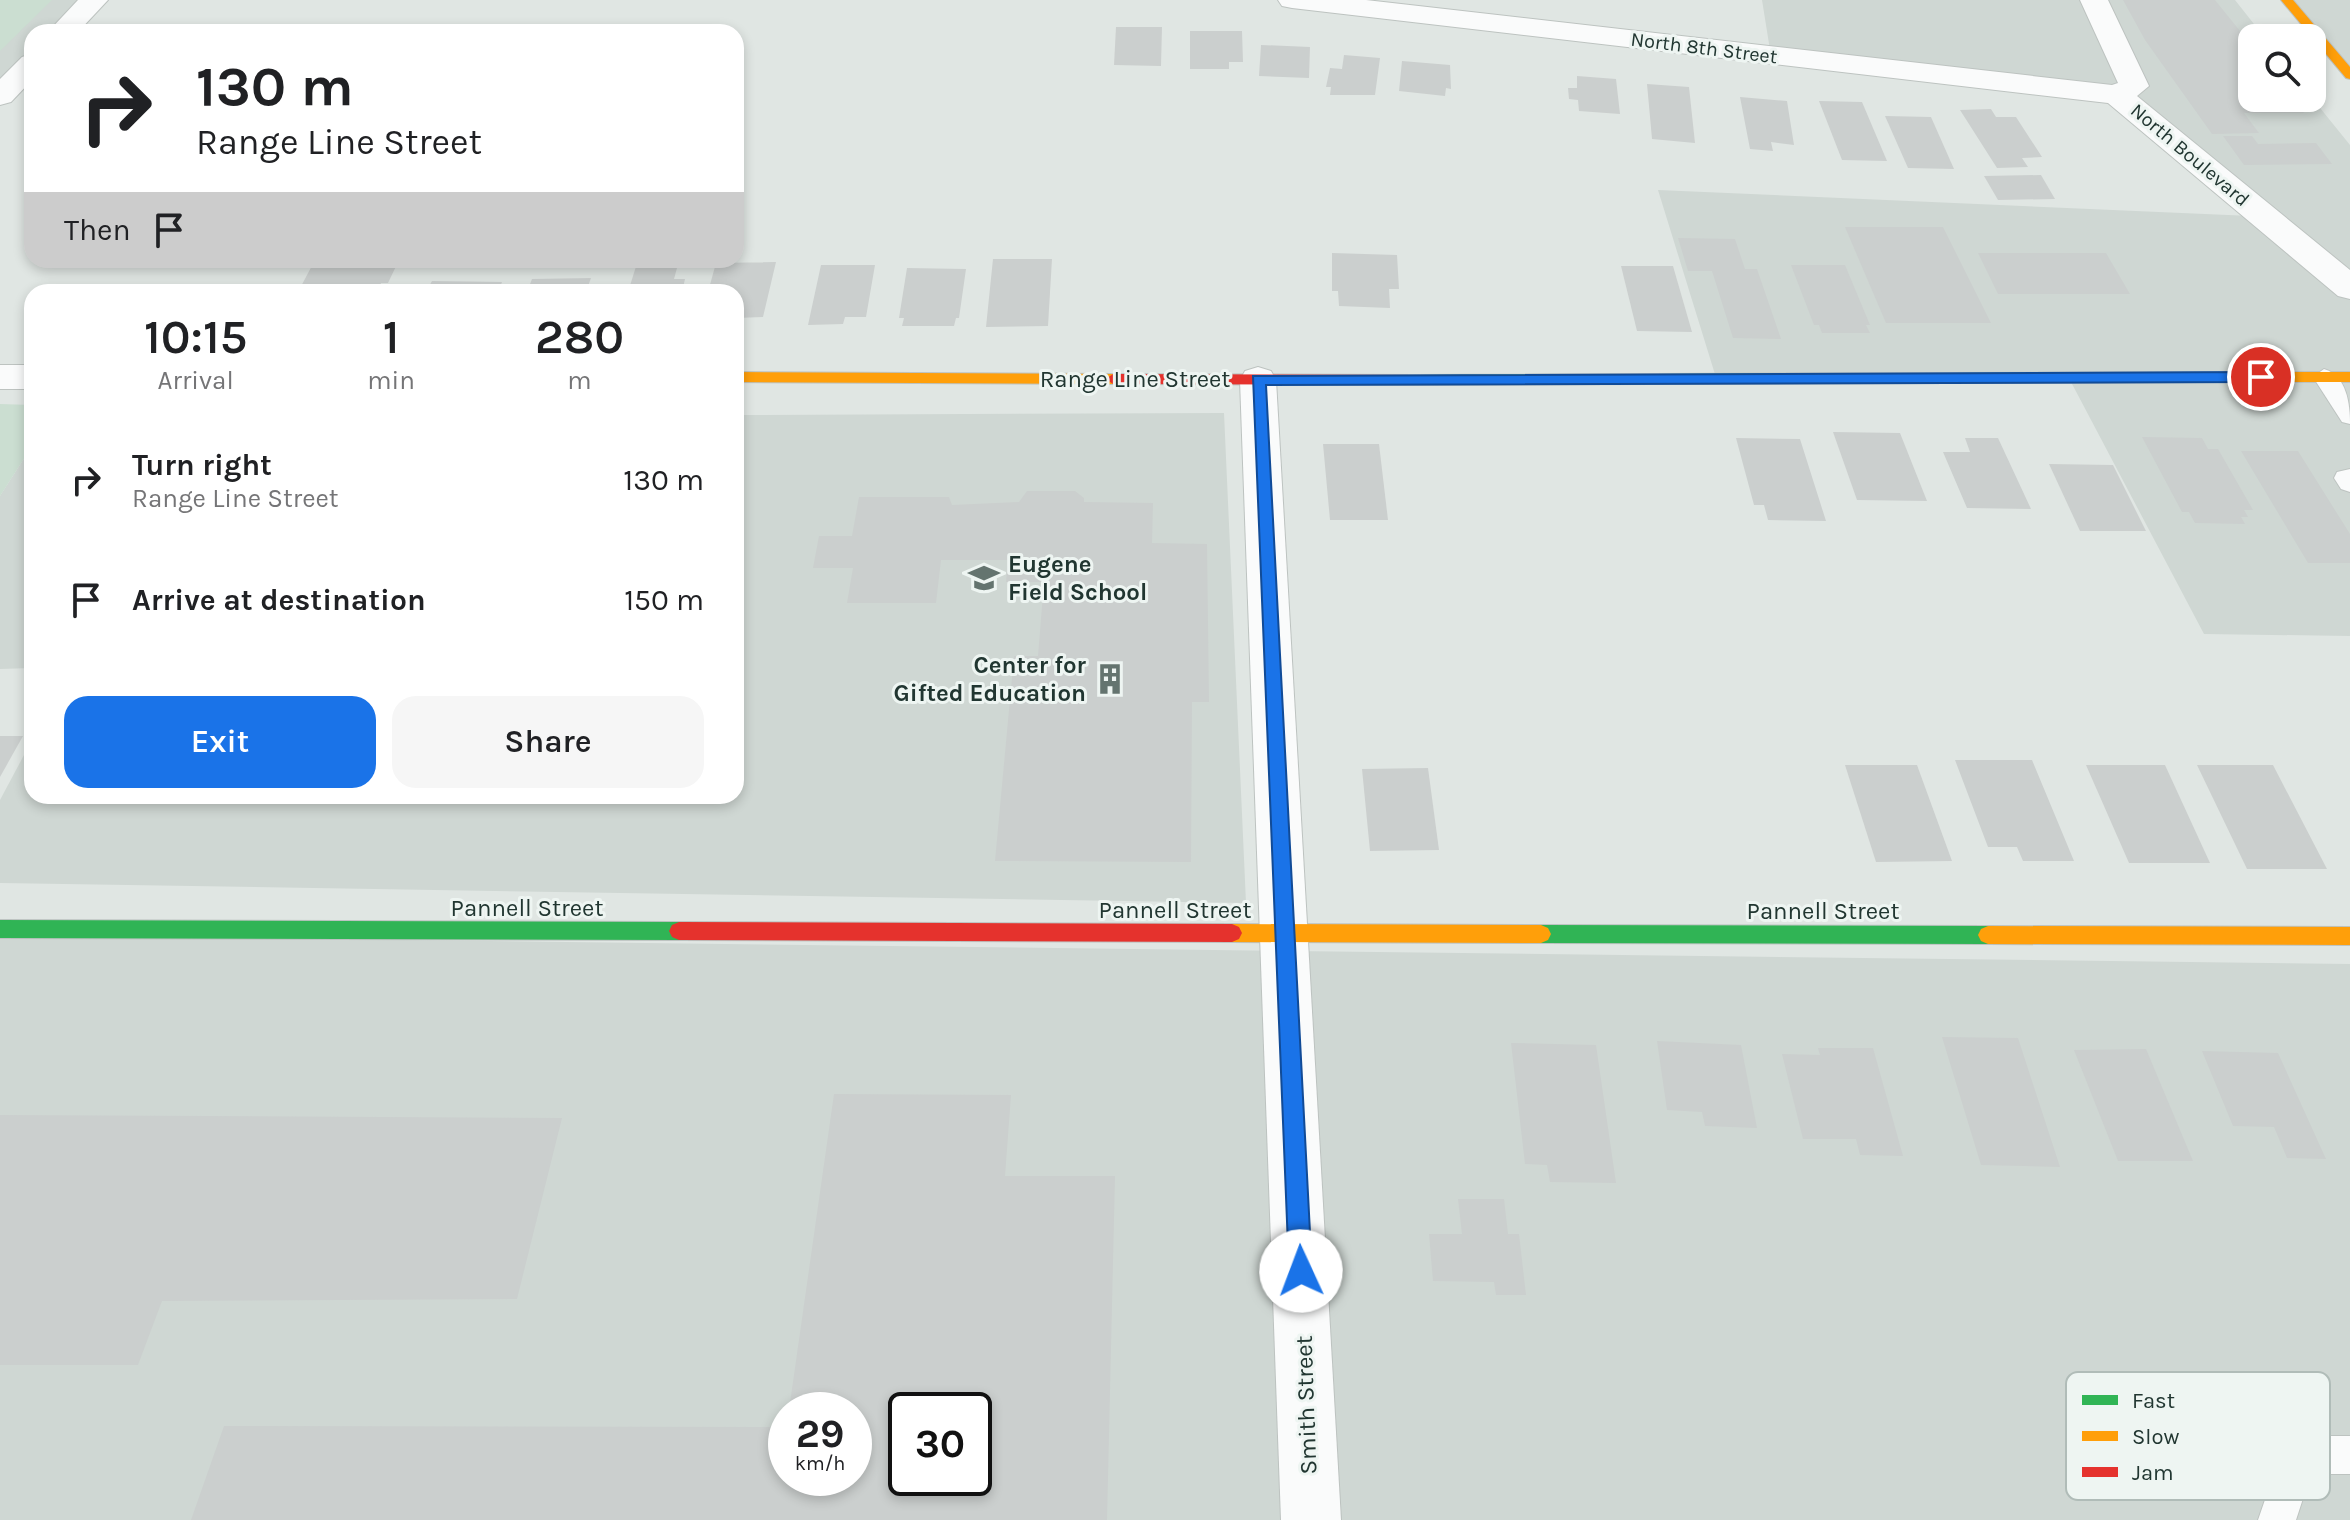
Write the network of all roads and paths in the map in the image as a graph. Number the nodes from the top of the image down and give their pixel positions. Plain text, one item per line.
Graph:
1 (94, 0) edge
2 (1292, 0) edge
3 (2094, 0) edge
4 (2287, 0) edge
5 (70, 24) edge
6 (24, 71) edge
7 (2350, 75) edge
8 (2117, 95) junction
9 (0, 96) edge
10 (2350, 288) edge
11 (0, 377) edge
12 (24, 377) edge
13 (744, 377) edge
14 (2324, 377) junction
15 (2350, 377) edge
16 (1258, 380) junction
17 (2350, 416) edge
18 (0, 929) edge
19 (1286, 935) junction
20 (2350, 936) edge
21 (2283, 1500) edge
22 (1311, 1520) edge
23 (2277, 1520) edge

1 - 5 street
2 - 8 street, North 8th Street
3 - 8 street, North Boulevard
4 - 7 street
6 - 9 street
8 - 10 street, North Boulevard
11 - 12 street
13 - 16 street, Range Line Street
14 - 15 street, Range Line Street
14 - 16 street, Range Line Street
14 - 17 lane
16 - 19 street, Smith Street
18 - 19 street, Pannell Street
19 - 20 street, Pannell Street
19 - 22 street, Smith Street
21 - 23 lane

